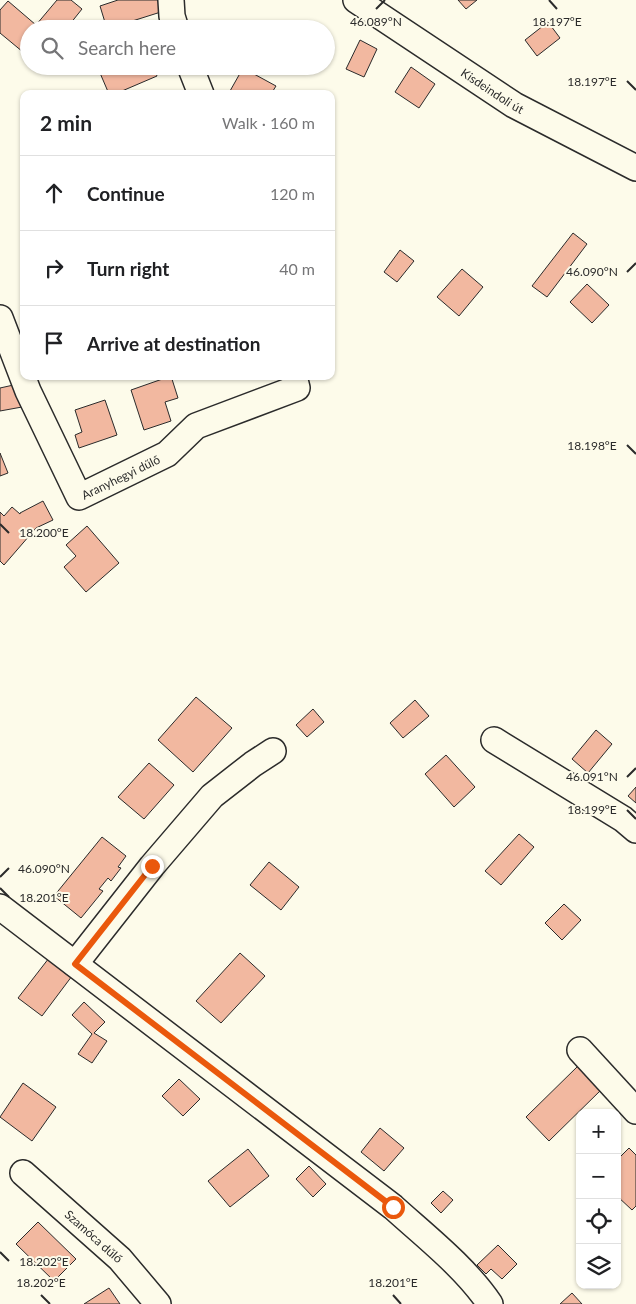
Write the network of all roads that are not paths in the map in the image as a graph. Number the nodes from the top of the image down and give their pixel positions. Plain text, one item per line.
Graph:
1 (170, 0) edge
2 (356, 0) edge
3 (173, 20) edge
4 (194, 75) edge
5 (199, 90) edge
6 (636, 168) edge
7 (0, 318) edge
8 (20, 371) edge
9 (23, 380) edge
10 (295, 380) edge
11 (494, 740) dead end
12 (273, 751) dead end
13 (636, 830) edge
14 (0, 907) edge
15 (75, 964) junction
16 (580, 1050) dead end
17 (636, 1111) edge
18 (23, 1174) dead end
19 (158, 1304) edge
20 (490, 1304) edge

1 - 3 street
2 - 6 street, Kisdeindoli út
4 - 5 street
7 - 8 street, Aranyhegyi dűlő
9 - 10 street, Aranyhegyi dűlő
11 - 13 street
12 - 15 street
14 - 15 street
15 - 20 street
16 - 17 street
18 - 19 street, Szamóca dűlő

